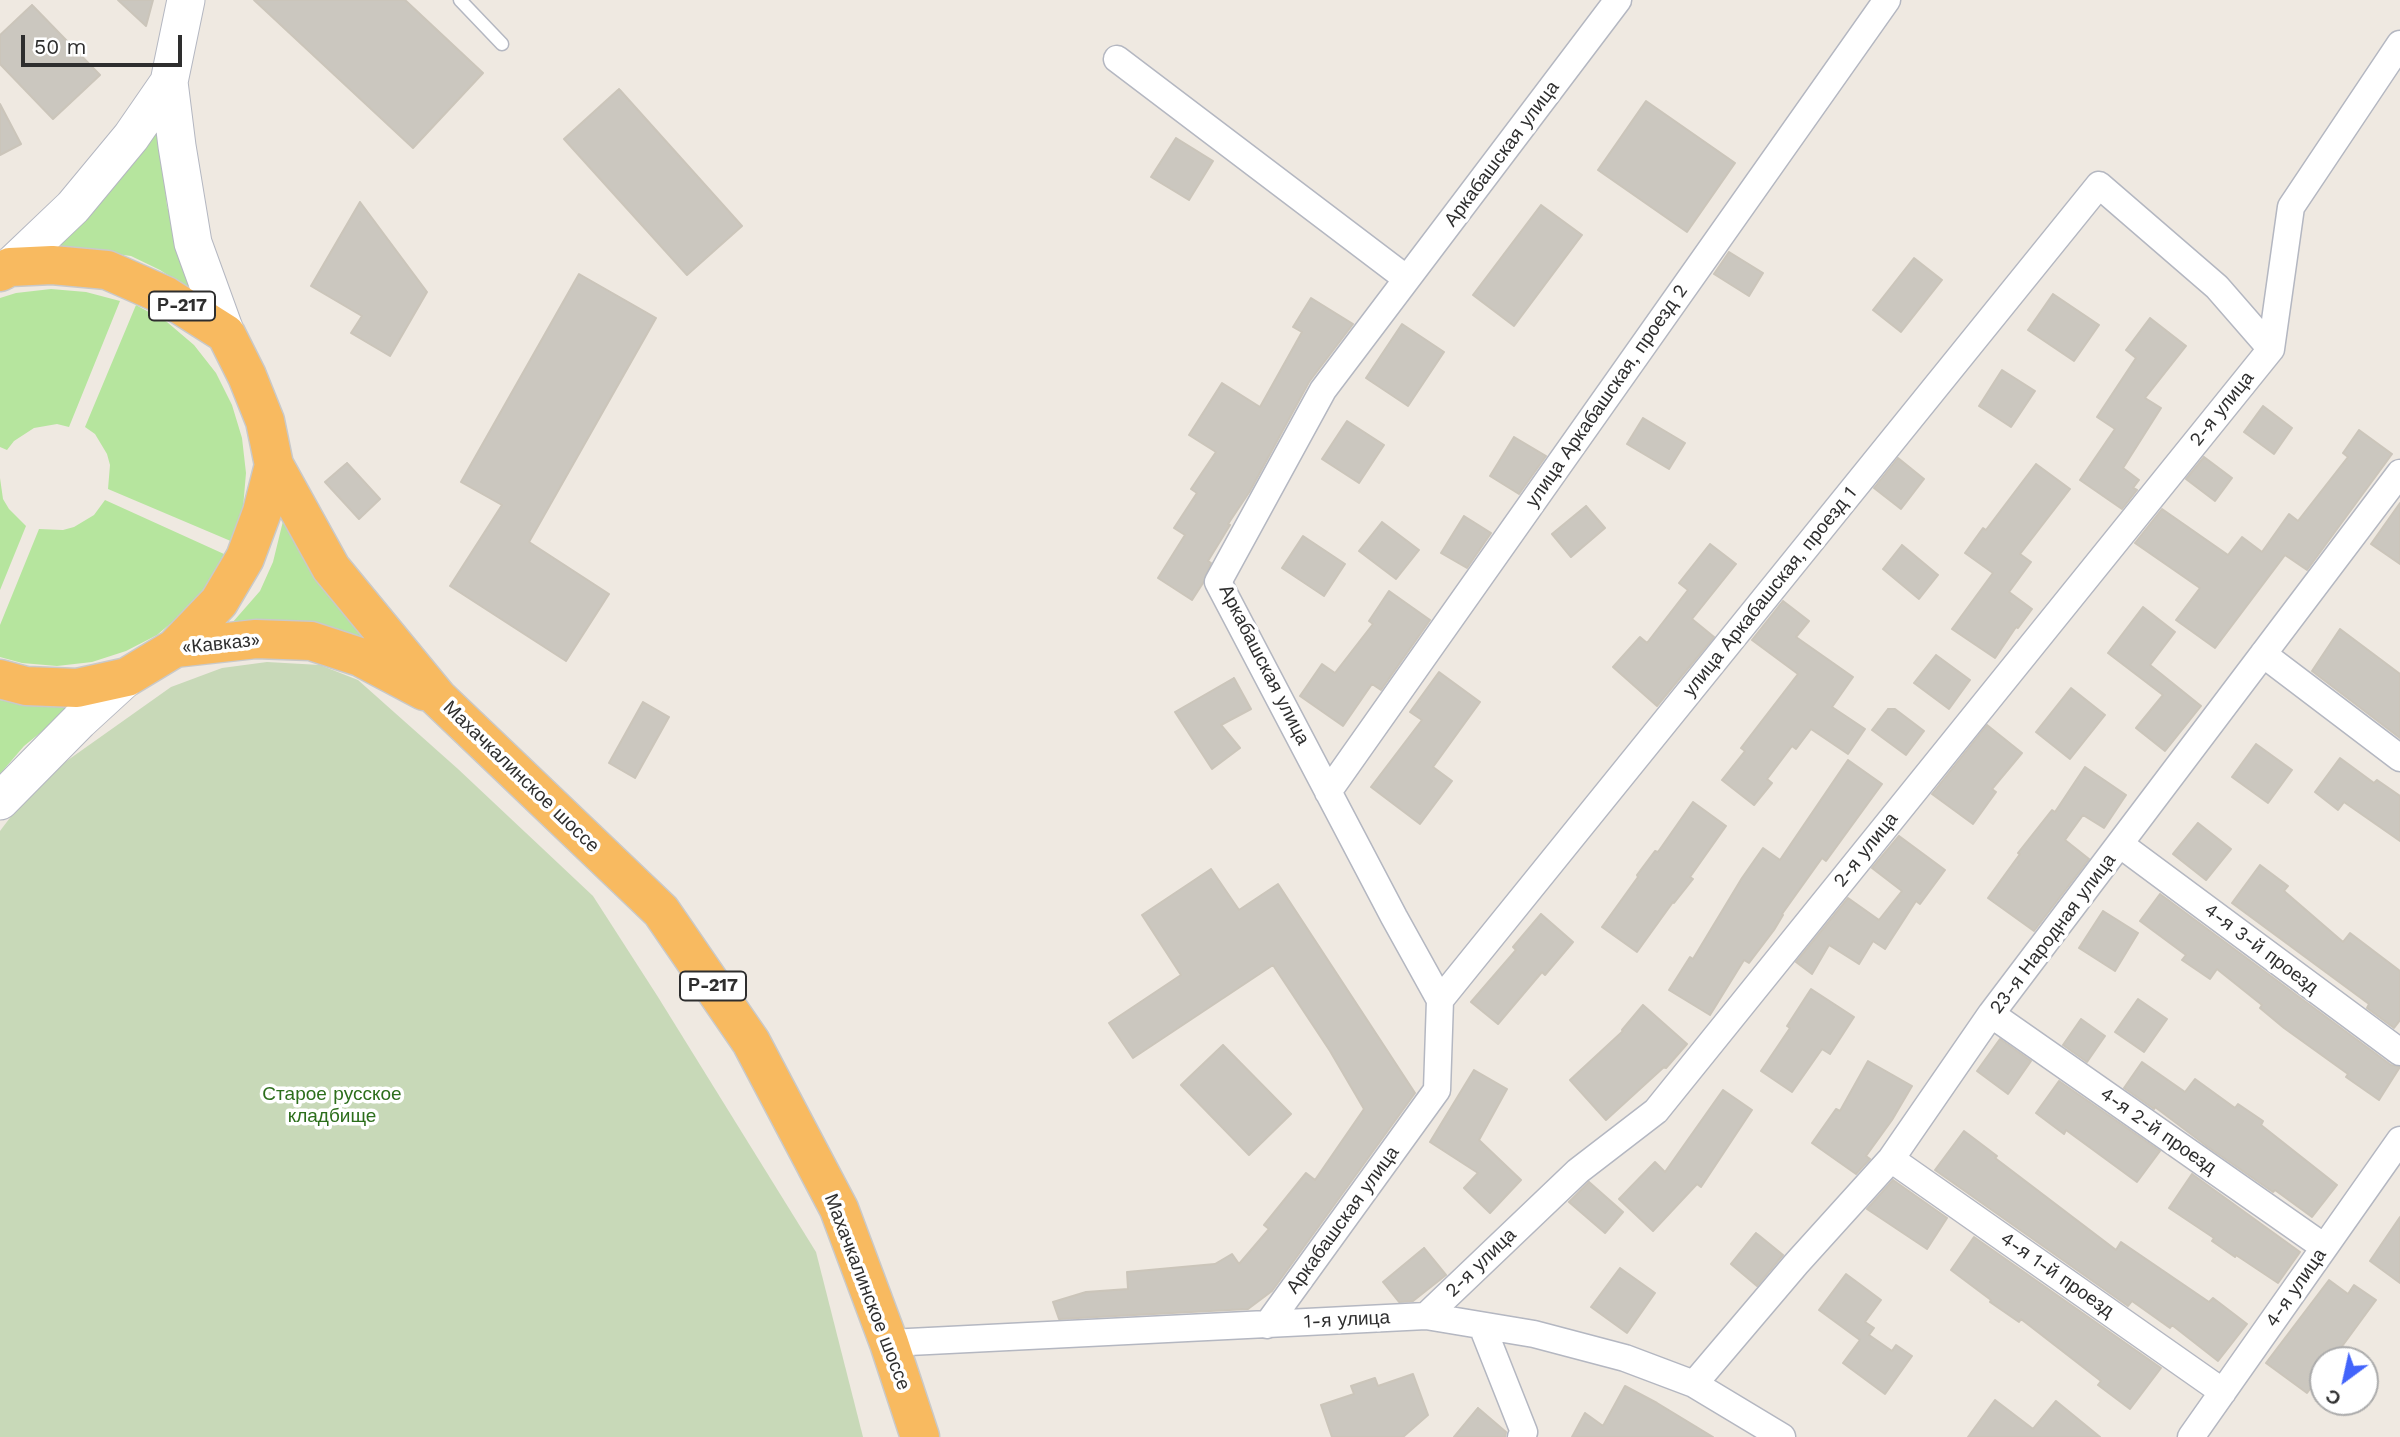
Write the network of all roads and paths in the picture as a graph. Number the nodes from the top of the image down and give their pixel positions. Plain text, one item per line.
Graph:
1 (186, 0) edge
2 (460, 0) edge
3 (1618, 0) edge
4 (1887, 0) edge
5 (502, 44) dead end
6 (2400, 44) edge
7 (1117, 59) dead end
8 (169, 82) junction
9 (5, 270) edge
10 (1408, 279) junction
11 (226, 334) junction
12 (2271, 349) junction
13 (274, 465) junction
14 (2397, 484) edge
15 (175, 648) junction
16 (2263, 654) junction
17 (127, 677) junction
18 (0, 679) edge
19 (439, 698) junction
20 (2400, 758) edge
21 (1328, 792) junction
22 (0, 801) edge
23 (2121, 845) junction
24 (1440, 1000) junction
25 (1991, 1014) junction
26 (2400, 1052) edge
27 (2400, 1140) edge
28 (1891, 1159) junction
29 (2324, 1247) junction
30 (1426, 1316) junction
31 (1266, 1325) junction
32 (1482, 1326) junction
33 (889, 1343) junction
34 (1694, 1384) junction
35 (2223, 1392) junction
36 (920, 1437) edge
37 (1521, 1437) edge
38 (1782, 1437) edge
39 (2191, 1437) edge

1 - 8 main road
2 - 5 lane
3 - 10 street, Аркабашская улица
4 - 21 street, улица Аркабашская, проезд 2
6 - 12 street
7 - 10 street
8 - 9 main road, Р-217
8 - 11 main road, Р-217
9 - 11 highway, Р-217
10 - 21 street, Аркабашская улица
11 - 13 highway, Махачкалинское шоссе / Р-217
12 - 24 street, улица Аркабашская, проезд 1
12 - 30 street, 2-я улица
13 - 15 highway, Р-217
13 - 19 highway, Махачкалинское шоссе / Р-217
14 - 16 street, 23-я Народная улица
15 - 17 highway, «Кавказ» / Р-217
15 - 19 highway, «Кавказ» / Р-217
16 - 20 street
16 - 23 street, 23-я Народная улица
17 - 18 highway, «Кавказ» / Р-217
17 - 22 main road, Р-217
19 - 33 highway, Махачкалинское шоссе / Р-217
21 - 24 street, Аркабашская улица
23 - 25 street, 23-я Народная улица
23 - 26 street, 4-я 3-й проезд
24 - 31 street, Аркабашская улица
25 - 28 street, 23-я Народная улица
25 - 29 street, 4-я 2-й проезд
27 - 29 street, 4-я улица
28 - 34 street, 23-я Народная улица
28 - 35 street, 4-я 1-й проезд
29 - 35 street, 4-я улица
30 - 31 street, 1-я улица
30 - 32 street, 1-я улица
31 - 33 street, 1-я улица
32 - 34 street, 1-я улица
32 - 37 street
33 - 36 highway, Махачкалинское шоссе / Р-217
34 - 38 street, 1-я улица
35 - 39 street, 4-я улица

